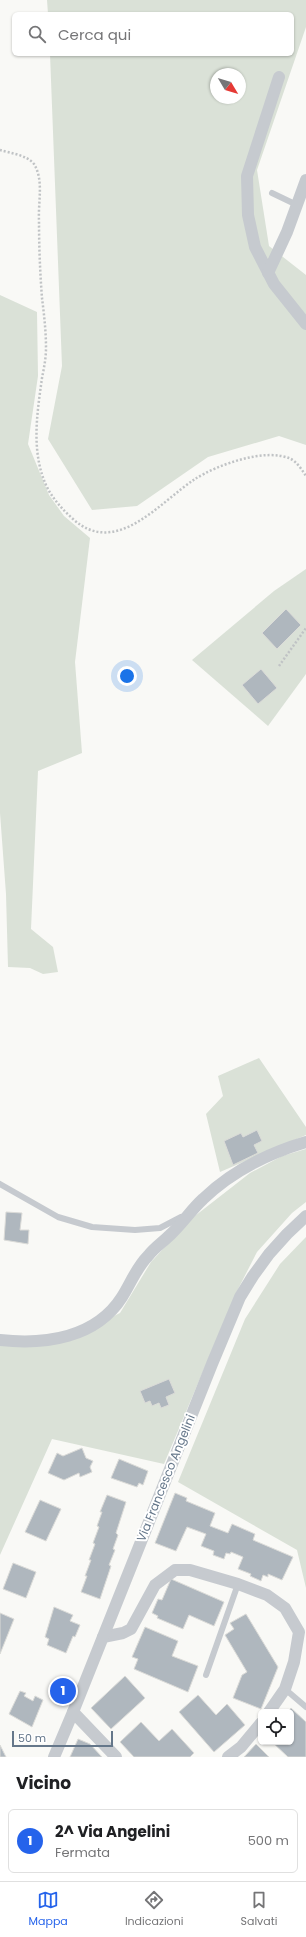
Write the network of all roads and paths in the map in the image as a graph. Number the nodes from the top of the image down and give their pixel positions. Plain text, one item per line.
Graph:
1 (279, 77) dead end
2 (0, 150) edge
3 (306, 180) edge
4 (272, 193) dead end
5 (297, 205) junction
6 (268, 273) junction
7 (306, 324) edge
8 (306, 476) edge
9 (306, 628) edge
10 (279, 666) dead end
11 (306, 1142) edge
12 (0, 1184) edge
13 (194, 1208) junction
14 (306, 1216) edge
15 (0, 1340) edge
16 (238, 1584) junction
17 (103, 1637) junction
18 (206, 1675) dead end
19 (285, 1688) junction
20 (306, 1707) edge
21 (271, 1709) edge
22 (73, 1712) junction
23 (258, 1727) edge
24 (54, 1757) edge
25 (116, 1757) edge
26 (228, 1757) edge

1 - 6 street
2 - 8 path
3 - 5 street
4 - 5 lane
5 - 6 street
6 - 7 street
9 - 10 path
11 - 13 street
12 - 13 lane
13 - 15 street
14 - 17 street, Via Francesco Angelini
16 - 17 street
16 - 18 lane
16 - 19 street
17 - 22 street, Via Francesco Angelini
19 - 20 lane
19 - 21 street
22 - 24 street, Via Francesco Angelini
22 - 25 street
23 - 26 street

